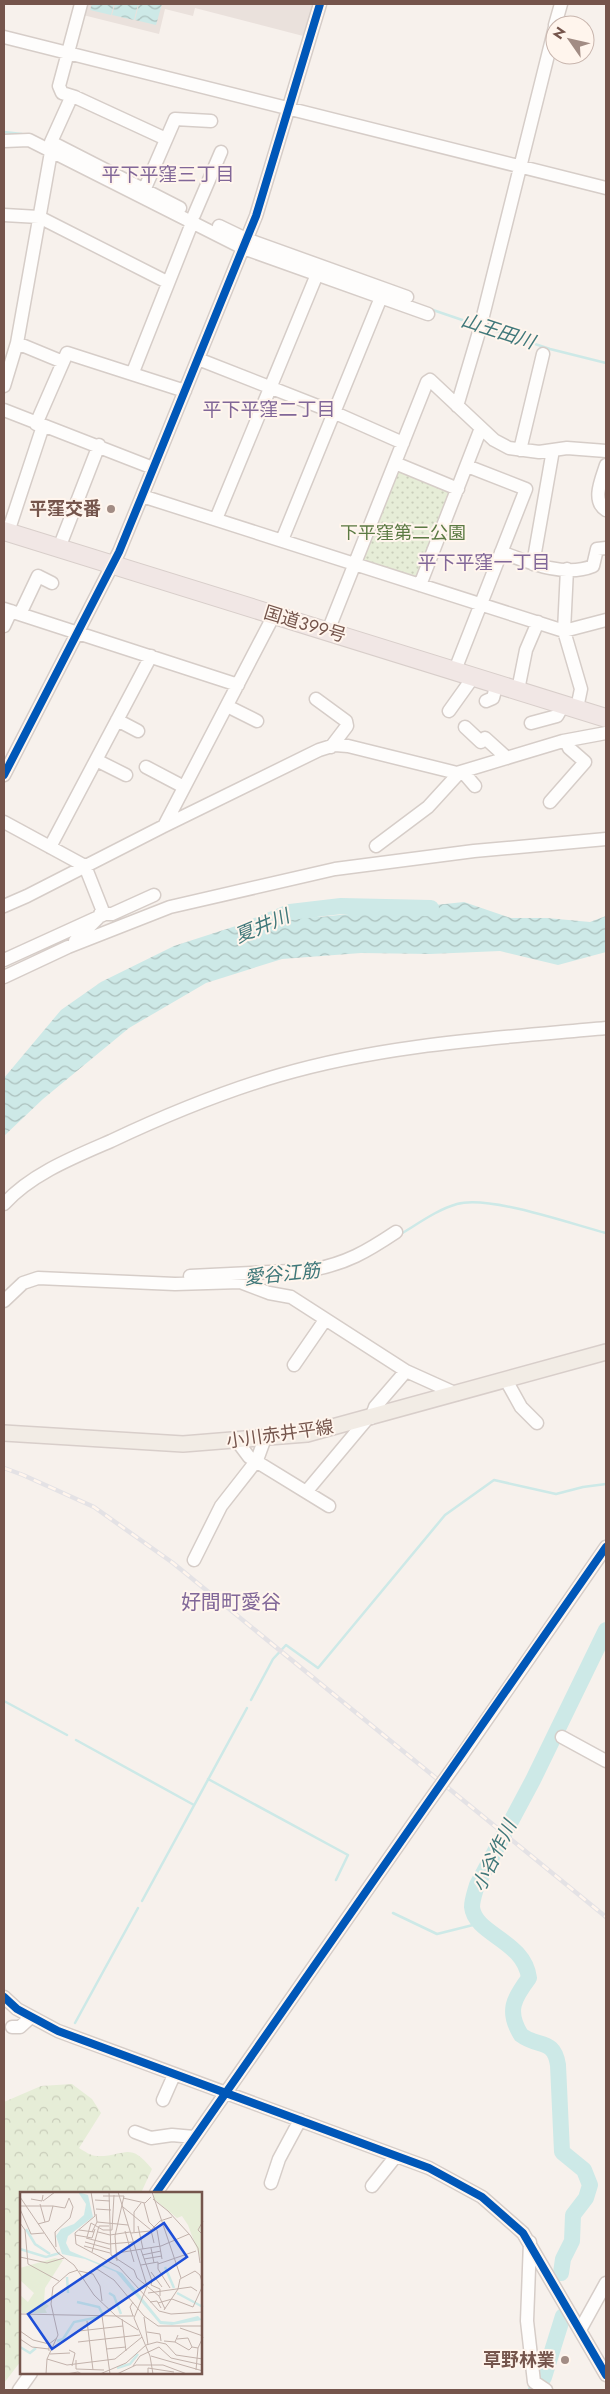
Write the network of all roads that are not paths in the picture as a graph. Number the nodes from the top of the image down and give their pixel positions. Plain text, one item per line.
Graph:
1 (81, 4) edge
2 (320, 4) edge
3 (4, 37) edge
4 (68, 52) junction
5 (545, 65) edge
6 (75, 97) junction
7 (289, 109) junction
8 (211, 121) dead end
9 (166, 139) junction
10 (4, 141) edge
11 (51, 147) junction
12 (221, 152) dead end
13 (519, 166) junction
14 (606, 188) edge
15 (143, 193) junction
16 (4, 215) edge
17 (39, 217) junction
18 (193, 219) junction
19 (245, 244) junction
20 (319, 270) junction
21 (167, 282) junction
22 (383, 293) junction
23 (407, 297) dead end
24 (428, 314) dead end
25 (18, 343) junction
26 (542, 354) dead end
27 (198, 358) junction
28 (63, 362) junction
29 (133, 372) junction
30 (4, 386) edge
31 (271, 387) junction
32 (185, 391) junction
33 (457, 406) junction
34 (4, 410) edge
35 (333, 412) junction
36 (39, 425) junction
37 (481, 428) junction
38 (403, 443) junction
39 (98, 445) junction
40 (520, 450) junction
41 (553, 450) junction
42 (606, 451) edge
43 (395, 463) junction
44 (606, 465) edge
45 (467, 466) junction
46 (153, 468) junction
47 (458, 489) junction
48 (142, 496) junction
49 (606, 510) edge
50 (216, 519) junction
51 (6, 531) edge
52 (282, 540) junction
53 (59, 548) junction
54 (606, 548) edge
55 (501, 552) junction
56 (533, 564) junction
57 (113, 565) junction
58 (354, 565) junction
59 (567, 570) junction
60 (52, 583) dead end
61 (420, 585) junction
62 (481, 605) junction
63 (12, 611) edge
64 (274, 615) junction
65 (606, 620) edge
66 (538, 622) junction
67 (4, 626) edge
68 (328, 631) junction
69 (564, 631) junction
70 (78, 632) junction
71 (151, 656) junction
72 (455, 670) junction
73 (474, 676) junction
74 (497, 684) junction
75 (238, 685) junction
76 (518, 690) junction
77 (316, 699) dead end
78 (486, 701) dead end
79 (227, 706) junction
80 (570, 706) junction
81 (449, 711) dead end
82 (117, 720) junction
83 (257, 721) dead end
84 (531, 723) dead end
85 (465, 728) dead end
86 (606, 730) edge
87 (138, 731) dead end
88 (566, 741) junction
89 (331, 747) junction
90 (507, 758) junction
91 (96, 760) junction
92 (146, 767) dead end
93 (461, 772) junction
94 (4, 775) edge
95 (126, 775) dead end
96 (475, 786) dead end
97 (184, 787) junction
98 (550, 802) dead end
99 (4, 822) edge
100 (164, 826) junction
101 (606, 840) edge
102 (50, 846) junction
103 (376, 846) dead end
104 (85, 866) junction
105 (154, 895) dead end
106 (4, 906) edge
107 (100, 917) junction
108 (72, 945) junction
109 (4, 960) edge
110 (4, 977) edge
111 (606, 1028) edge
112 (4, 1204) edge
113 (396, 1232) dead end
114 (4, 1290) edge
115 (4, 1301) edge
116 (326, 1320) junction
117 (606, 1352) edge
118 (294, 1365) dead end
119 (406, 1371) junction
120 (506, 1380) junction
121 (457, 1394) junction
122 (369, 1418) junction
123 (537, 1423) dead end
124 (4, 1433) edge
125 (265, 1438) junction
126 (237, 1440) junction
127 (258, 1460) junction
128 (306, 1492) junction
129 (329, 1506) dead end
130 (606, 1547) edge
131 (194, 1560) dead end
132 (562, 1737) dead end
133 (606, 1761) edge
134 (4, 1997) edge
135 (31, 2017) junction
136 (12, 2027) dead end
137 (174, 2075) junction
138 (225, 2093) junction
139 (163, 2100) dead end
140 (300, 2120) junction
141 (135, 2132) dead end
142 (194, 2137) junction
143 (396, 2156) junction
144 (271, 2183) dead end
145 (372, 2186) dead end
146 (157, 2192) edge
147 (530, 2242) junction
148 (606, 2283) edge
149 (580, 2330) junction
150 (30, 2374) edge
151 (606, 2375) edge
152 (538, 2387) edge
153 (19, 2390) edge

1 - 4 street
2 - 7 street
3 - 4 street
4 - 6 street
4 - 7 street
5 - 13 street
6 - 9 street
6 - 11 street
7 - 13 street
7 - 19 street
8 - 9 street
9 - 15 street
10 - 11 street
11 - 15 street
11 - 17 street
12 - 18 street
13 - 14 street
13 - 33 street
15 - 18 street
16 - 17 street
17 - 21 street
17 - 25 street
18 - 19 street
18 - 21 street
19 - 20 street
19 - 27 street
20 - 22 street
20 - 31 street
21 - 29 street
22 - 23 street
22 - 24 street
22 - 35 street
25 - 28 street
25 - 30 street
26 - 40 street
27 - 31 street
27 - 32 street
28 - 29 street
28 - 36 street
29 - 32 street
31 - 35 street
31 - 50 street
32 - 46 street
33 - 37 street
33 - 38 street
34 - 36 street
35 - 38 street
35 - 52 street
36 - 39 street
36 - 51 street
37 - 40 street
37 - 45 street
38 - 43 street
39 - 46 street
39 - 53 street
40 - 41 street
41 - 42 street
41 - 56 street
43 - 47 street
43 - 58 street
44 - 49 street
45 - 47 street
45 - 55 street
46 - 48 street
47 - 61 street
48 - 50 street
48 - 57 street
50 - 52 street
51 - 53 highway, 国道399号
52 - 58 street
53 - 57 highway, 国道399号
54 - 59 street
55 - 56 street
55 - 62 street
56 - 59 street
57 - 64 highway, 国道399号
57 - 70 street
58 - 61 street
58 - 68 street
59 - 69 street
60 - 63 street
61 - 62 street
62 - 66 street
62 - 72 street
63 - 67 street
63 - 70 street
64 - 68 highway, 国道399号
64 - 75 street
65 - 69 street
66 - 69 street
66 - 76 street
68 - 72 highway, 国道399号
69 - 80 street
70 - 71 street
70 - 94 street
71 - 75 street
71 - 82 street
72 - 73 highway, 国道399号
73 - 74 highway, 国道399号
73 - 81 street
74 - 76 highway, 国道399号
74 - 78 street
75 - 79 street
76 - 80 highway, 国道399号
77 - 89 street
79 - 83 street
79 - 97 street
80 - 84 street
80 - 86 highway, 国道399号
82 - 87 street
82 - 91 street
85 - 90 street
86 - 88 street
88 - 90 street
88 - 98 street
89 - 93 street
89 - 100 street
90 - 93 street
91 - 95 street
91 - 102 street
92 - 97 street
93 - 96 street
93 - 103 street
97 - 100 street
99 - 102 street
100 - 104 street
101 - 108 street
102 - 104 street
104 - 106 street
104 - 107 street
105 - 107 street
107 - 108 street
107 - 109 street
108 - 110 street
111 - 112 street
113 - 114 street
115 - 116 street
116 - 118 street
116 - 119 street
117 - 120 main road, 小川赤井平線
119 - 121 street
119 - 122 street
120 - 121 main road, 小川赤井平線
120 - 123 street
121 - 122 main road, 小川赤井平線
122 - 125 main road, 小川赤井平線
122 - 128 street
124 - 126 main road, 小川赤井平線
125 - 126 main road, 小川赤井平線
125 - 127 street
126 - 127 street
127 - 128 street
127 - 131 street
128 - 129 street
130 - 138 street, bridge
132 - 133 street
134 - 135 street
135 - 136 street
135 - 137 street
137 - 138 street
137 - 139 street
138 - 140 street
138 - 142 street
140 - 143 street
140 - 144 street
141 - 142 street
142 - 146 street
143 - 145 street
143 - 147 street
147 - 149 street
147 - 152 street
148 - 149 street
149 - 151 street
150 - 153 street

